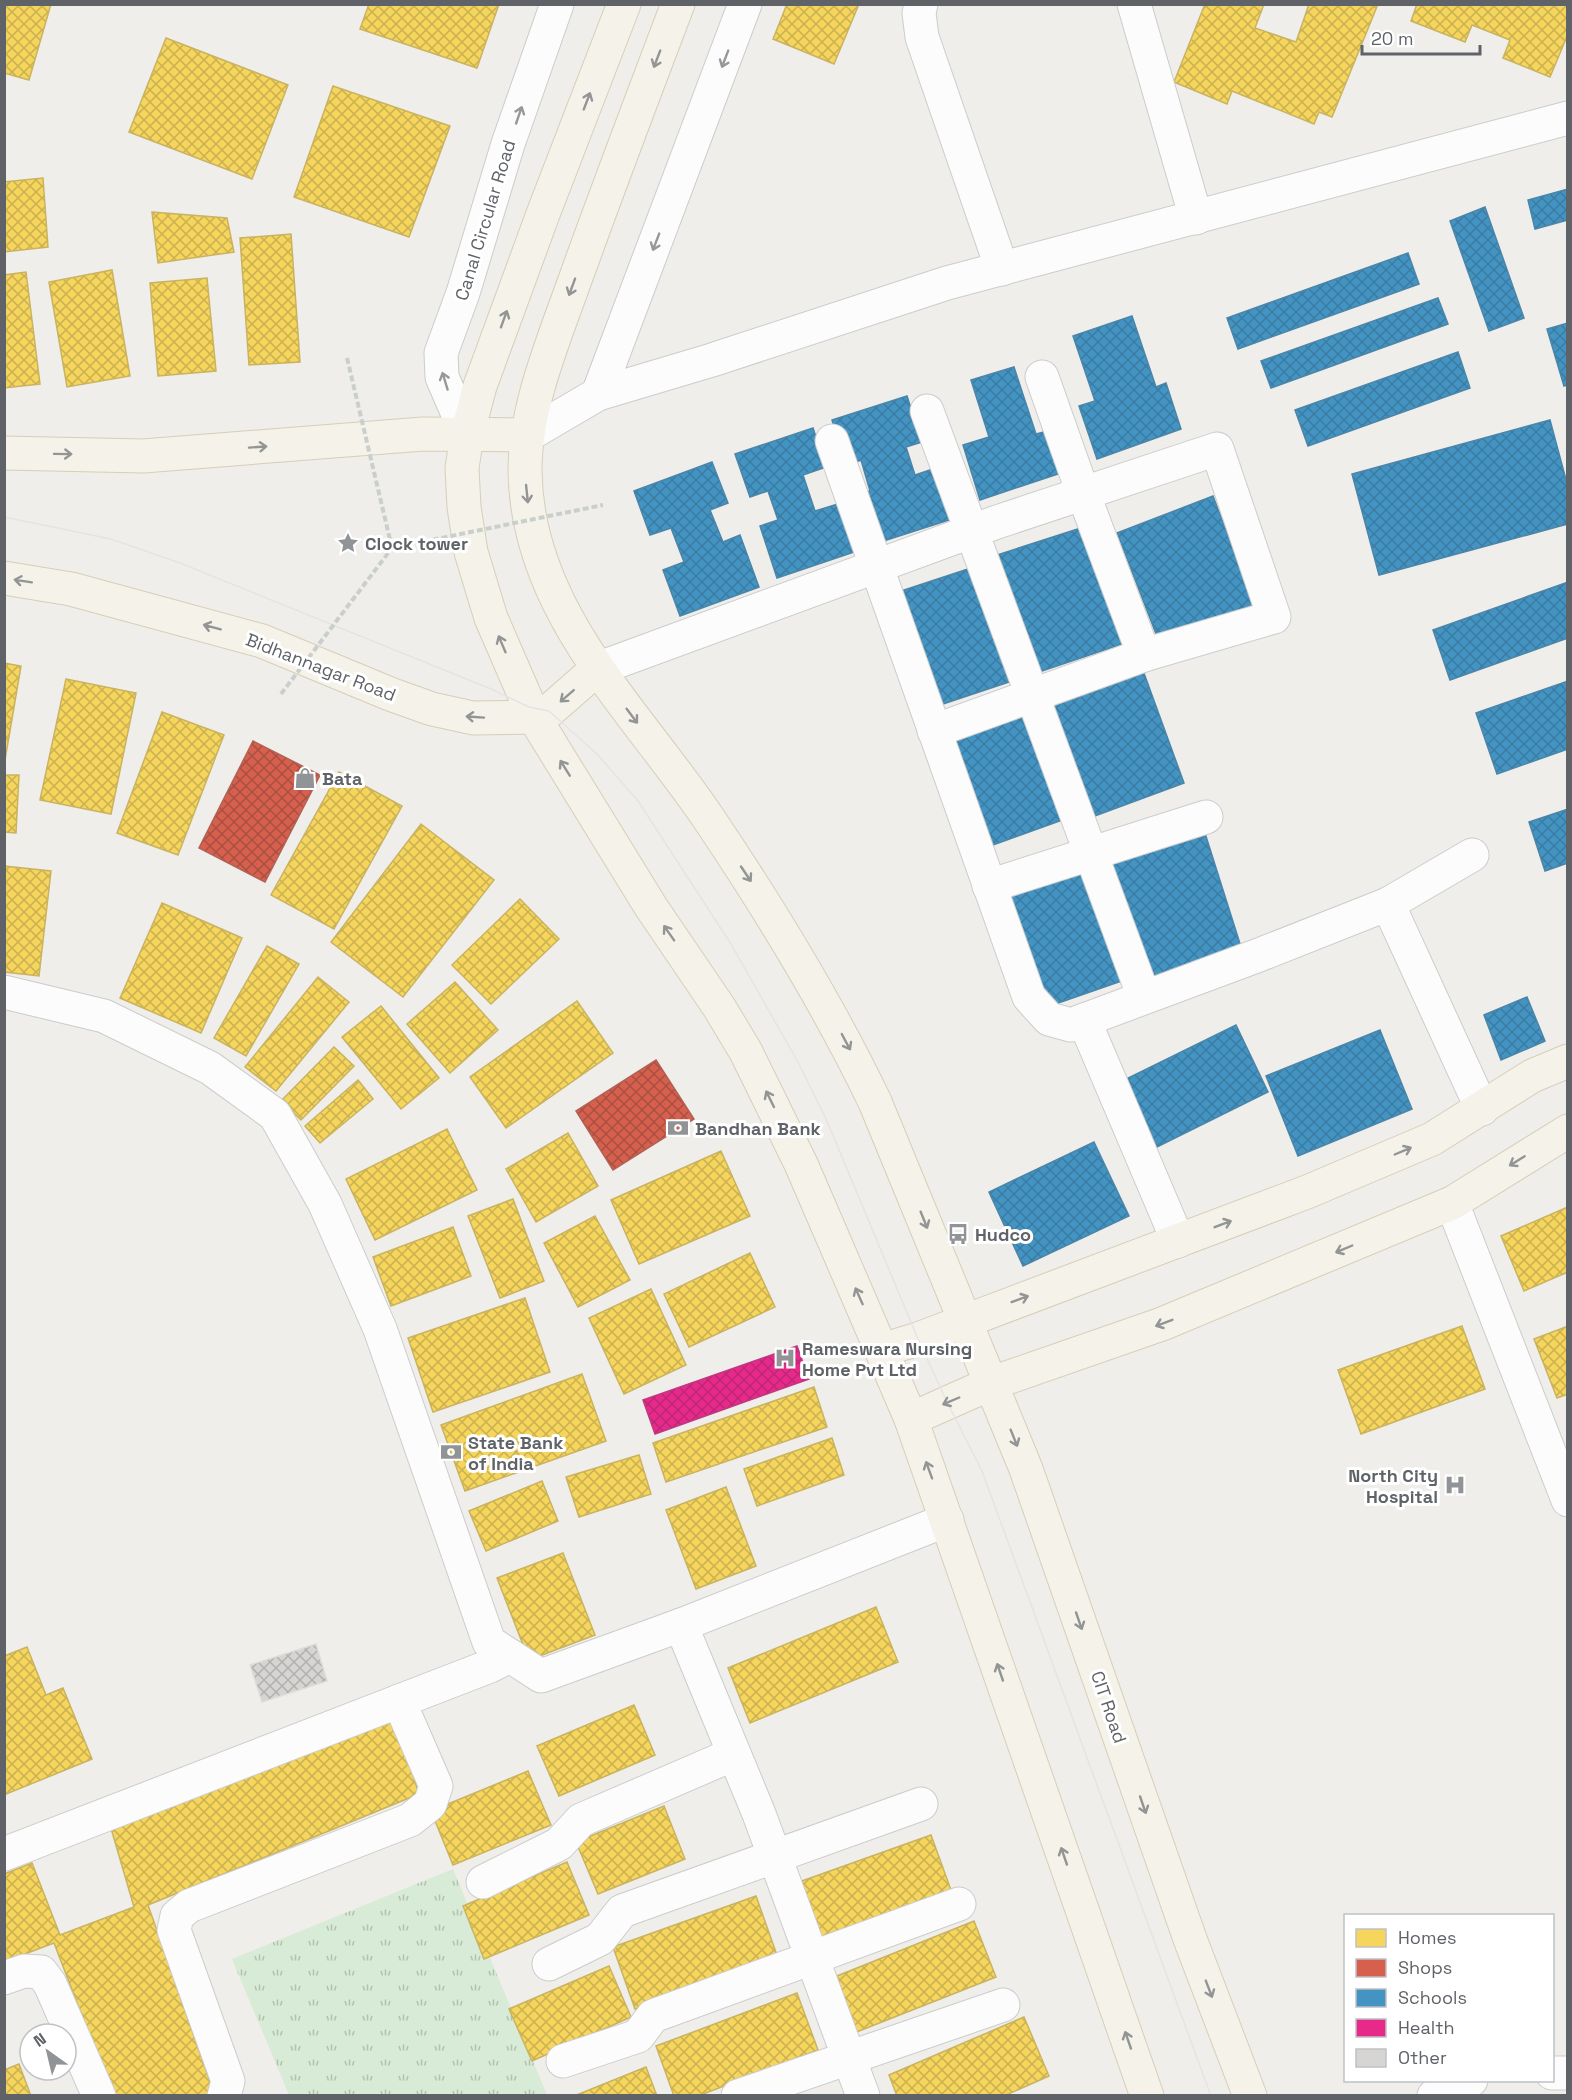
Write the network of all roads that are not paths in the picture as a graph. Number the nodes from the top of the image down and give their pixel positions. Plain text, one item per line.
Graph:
1 (557, 4) edge
2 (624, 4) edge
3 (678, 4) edge
4 (745, 4) edge
5 (921, 4) edge
6 (1134, 4) edge
7 (1568, 118) edge
8 (1196, 218) junction
9 (1002, 269) junction
10 (1042, 377) dead end
11 (598, 394) junction
12 (927, 411) dead end
13 (467, 435) junction
14 (528, 435) junction
15 (831, 441) dead end
16 (4, 453) edge
17 (1083, 493) junction
18 (971, 532) junction
19 (875, 567) junction
20 (4, 578) edge
21 (1144, 655) junction
22 (597, 669) junction
23 (1032, 696) junction
24 (534, 717) junction
25 (934, 731) junction
26 (1206, 817) dead end
27 (1091, 853) junction
28 (1472, 855) dead end
29 (989, 886) junction
30 (1388, 904) junction
31 (4, 992) edge
32 (1144, 997) junction
33 (1084, 1020) junction
34 (1568, 1061) edge
35 (1482, 1108) junction
36 (1568, 1131) edge
37 (1452, 1203) junction
38 (1178, 1241) junction
39 (965, 1320) junction
40 (882, 1350) junction
41 (992, 1383) junction
42 (911, 1419) junction
43 (1568, 1500) edge
44 (947, 1520) junction
45 (681, 1625) junction
46 (510, 1656) junction
47 (399, 1701) junction
48 (735, 1754) junction
49 (921, 1804) dead end
50 (4, 1854) edge
51 (774, 1855) junction
52 (483, 1882) dead end
53 (959, 1904) dead end
54 (811, 1957) junction
55 (549, 1964) dead end
56 (4, 1978) edge
57 (1002, 2005) dead end
58 (848, 2056) junction
59 (563, 2061) dead end
60 (1466, 2082) edge
61 (99, 2096) edge
62 (224, 2096) edge
63 (738, 2096) edge
64 (862, 2096) edge
65 (1147, 2096) edge
66 (1250, 2096) edge
67 (1434, 2096) edge

13 -> 1 street, Canal Circular Road
13 -> 2 main road
3 -> 14 main road, CIT Road
4 -> 11 street
5 - 9 street
6 - 8 street
7 - 8 street
8 - 9 street
9 - 11 street
10 - 17 street
11 - 14 street
12 - 18 street
13 - 14 main road
16 -> 13 main road
24 -> 13 main road
14 -> 22 main road, CIT Road
15 - 19 street
17 - 18 street
17 - 21 street
17 - 21 street
18 - 19 street
18 - 23 street
19 - 22 street
19 - 25 street
24 -> 20 main road, Bidhannagar Road
21 - 23 street
22 -> 24 main road
22 -> 39 main road, CIT Road
23 - 25 street
23 - 27 street
40 -> 24 main road
25 - 29 street
26 - 27 street
27 - 29 street
27 - 32 street
28 - 30 street
29 - 33 street
30 - 32 street
30 - 35 street
31 - 46 street
32 - 33 street
33 - 38 street
34 - 35 main road
38 -> 35 main road
36 -> 37 main road
37 -> 41 main road
37 - 43 street
39 -> 38 main road
39 - 40 main road
39 - 41 main road, CIT Road
40 - 42 main road
41 -> 42 main road
41 -> 66 main road, CIT Road
44 -> 42 main road
44 - 45 street
65 -> 44 main road
45 - 46 street
45 - 48 street
46 - 47 street
47 - 50 street
47 - 62 street
48 - 51 street
48 - 52 street
49 - 51 street
51 - 54 street
51 - 55 street
53 - 54 street
54 - 58 street
54 - 59 street
56 - 61 street
57 - 58 street
58 - 63 street
58 - 64 street
60 - 67 street

